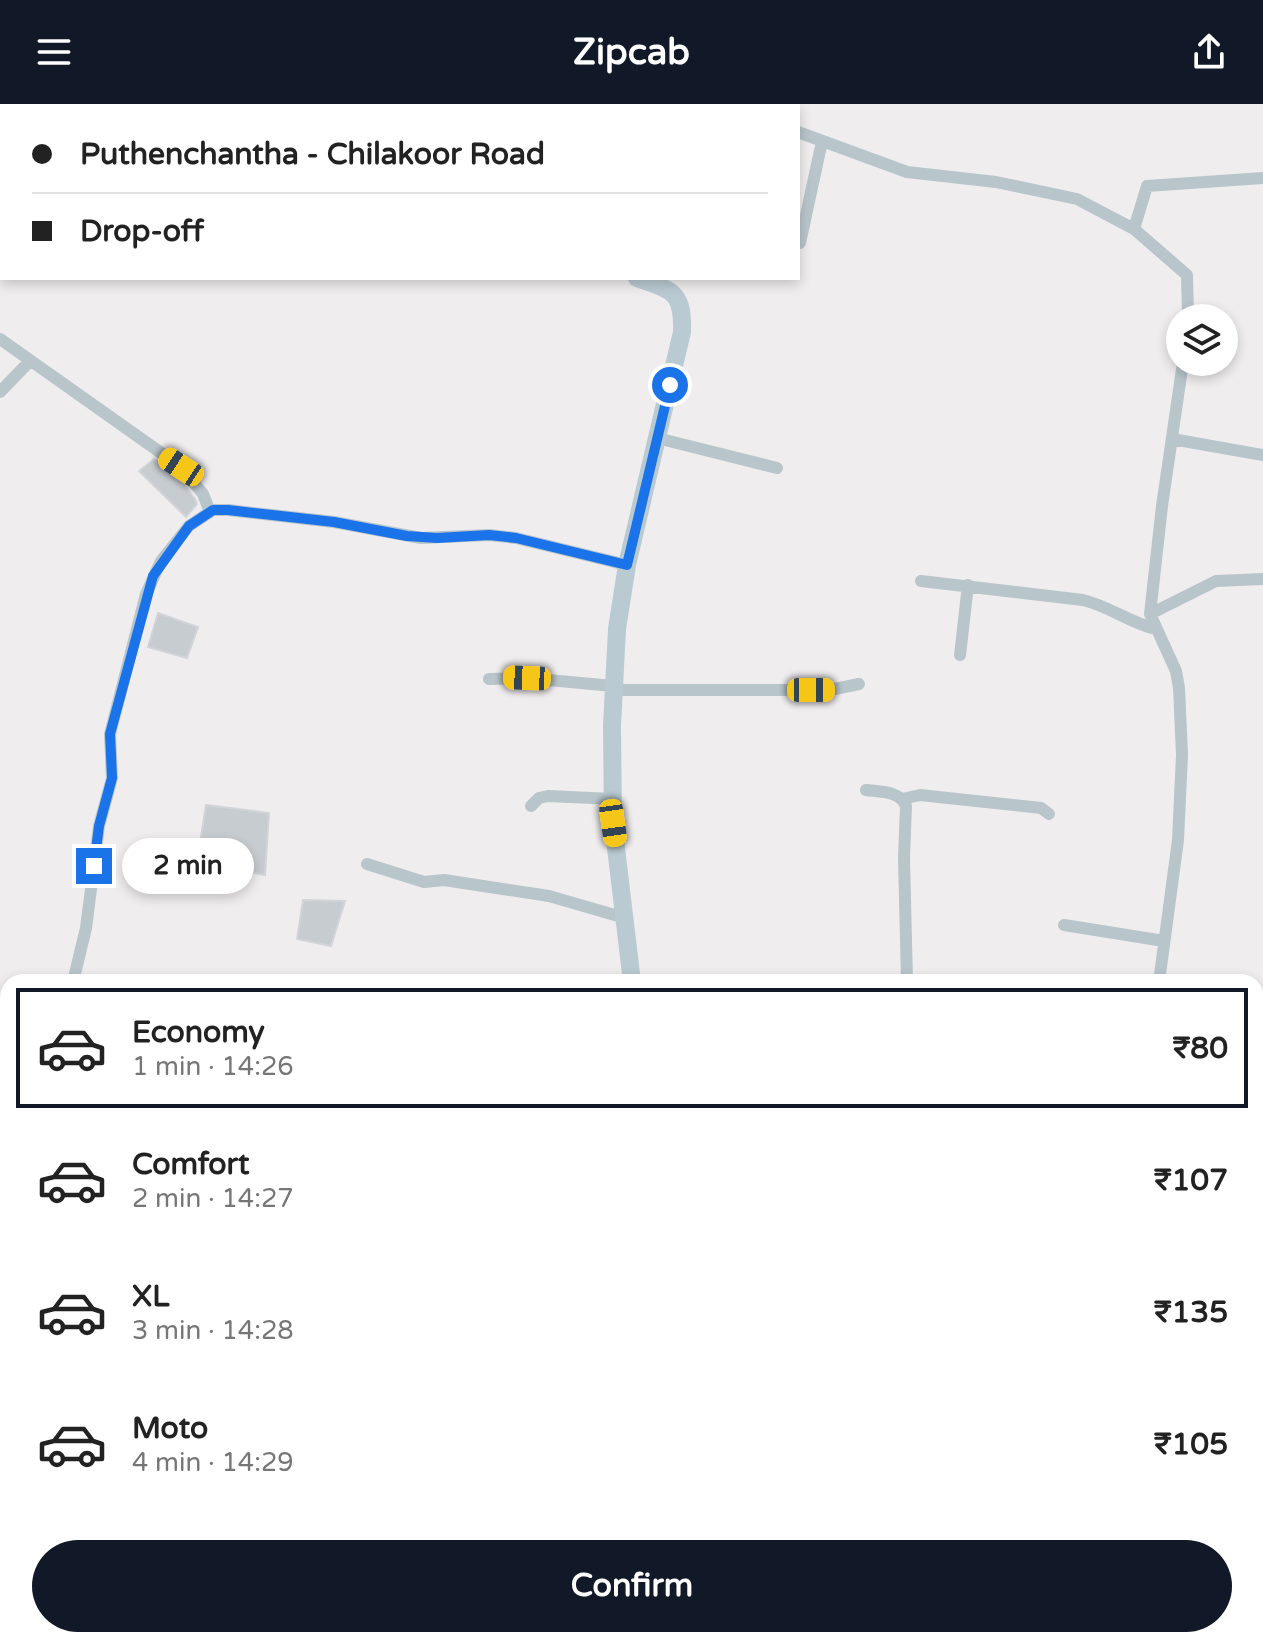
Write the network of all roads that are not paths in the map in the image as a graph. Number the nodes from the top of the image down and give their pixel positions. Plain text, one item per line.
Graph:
1 (800, 133) edge
2 (821, 146) dead end
3 (1263, 178) edge
4 (1134, 229) junction
5 (800, 243) dead end
6 (642, 280) edge
7 (1188, 304) edge
8 (0, 339) edge
9 (30, 361) junction
10 (1181, 376) edge
11 (0, 392) edge
12 (657, 438) junction
13 (1172, 439) junction
14 (1263, 455) edge
15 (777, 468) dead end
16 (210, 512) junction
17 (627, 565) junction
18 (1263, 579) edge
19 (921, 581) dead end
20 (968, 585) junction
21 (1150, 614) junction
22 (1156, 629) junction
23 (960, 655) dead end
24 (489, 679) dead end
25 (859, 684) dead end
26 (613, 688) junction
27 (866, 790) dead end
28 (613, 799) junction
29 (902, 799) junction
30 (531, 806) dead end
31 (1049, 814) dead end
32 (367, 864) dead end
33 (625, 918) junction
34 (1064, 925) dead end
35 (1164, 941) junction
36 (75, 974) edge
37 (631, 974) edge
38 (907, 974) edge
39 (1160, 974) edge

1 - 4 street
2 - 5 street
3 - 4 street
4 - 7 street
6 - 12 main road
8 - 9 street
9 - 11 street
9 - 16 street
10 - 13 street
12 - 15 street
12 - 17 main road
13 - 14 street
13 - 21 street
16 - 17 street
16 - 36 street
17 - 26 main road
18 - 21 street
19 - 20 street
20 - 22 street
20 - 23 street
21 - 22 street
22 - 35 street
24 - 26 street
25 - 26 street
26 - 28 main road
27 - 29 street
28 - 30 street
28 - 33 main road
29 - 31 street
29 - 38 street
32 - 33 street
33 - 37 main road
34 - 35 street
35 - 39 street

